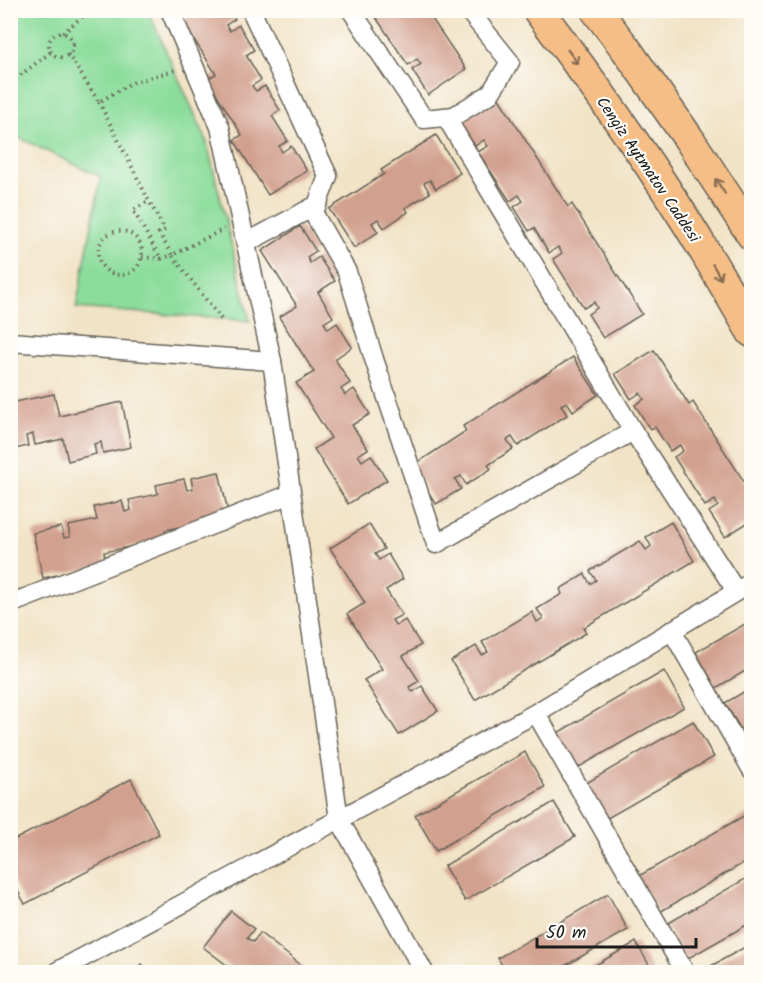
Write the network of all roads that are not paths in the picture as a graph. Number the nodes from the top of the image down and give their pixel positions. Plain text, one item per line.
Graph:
1 (170, 10) edge
2 (251, 10) edge
3 (351, 10) edge
4 (468, 10) edge
5 (538, 10) edge
6 (596, 10) edge
7 (446, 117) junction
8 (311, 209) junction
9 (752, 235) edge
10 (246, 243) junction
11 (752, 332) edge
12 (10, 342) edge
13 (272, 362) junction
14 (633, 431) junction
15 (291, 494) junction
16 (752, 582) edge
17 (736, 591) junction
18 (10, 604) edge
19 (672, 631) junction
20 (536, 713) junction
21 (752, 770) edge
22 (339, 819) junction
23 (56, 972) edge
24 (424, 972) edge
25 (685, 972) edge

1 - 10 street
2 - 8 street
3 - 7 street
4 - 7 street
5 -> 11 main road, Cengiz Aytmatov Caddesi
9 -> 6 main road
7 - 14 street
8 - 10 street
8 - 14 street
10 - 13 street
12 - 13 street
13 - 15 street
14 - 17 street
15 - 18 street
15 - 22 street
16 - 17 street
17 - 19 street
19 - 20 street
19 - 21 street
20 - 22 street
20 - 25 street
22 - 23 street
22 - 24 street

